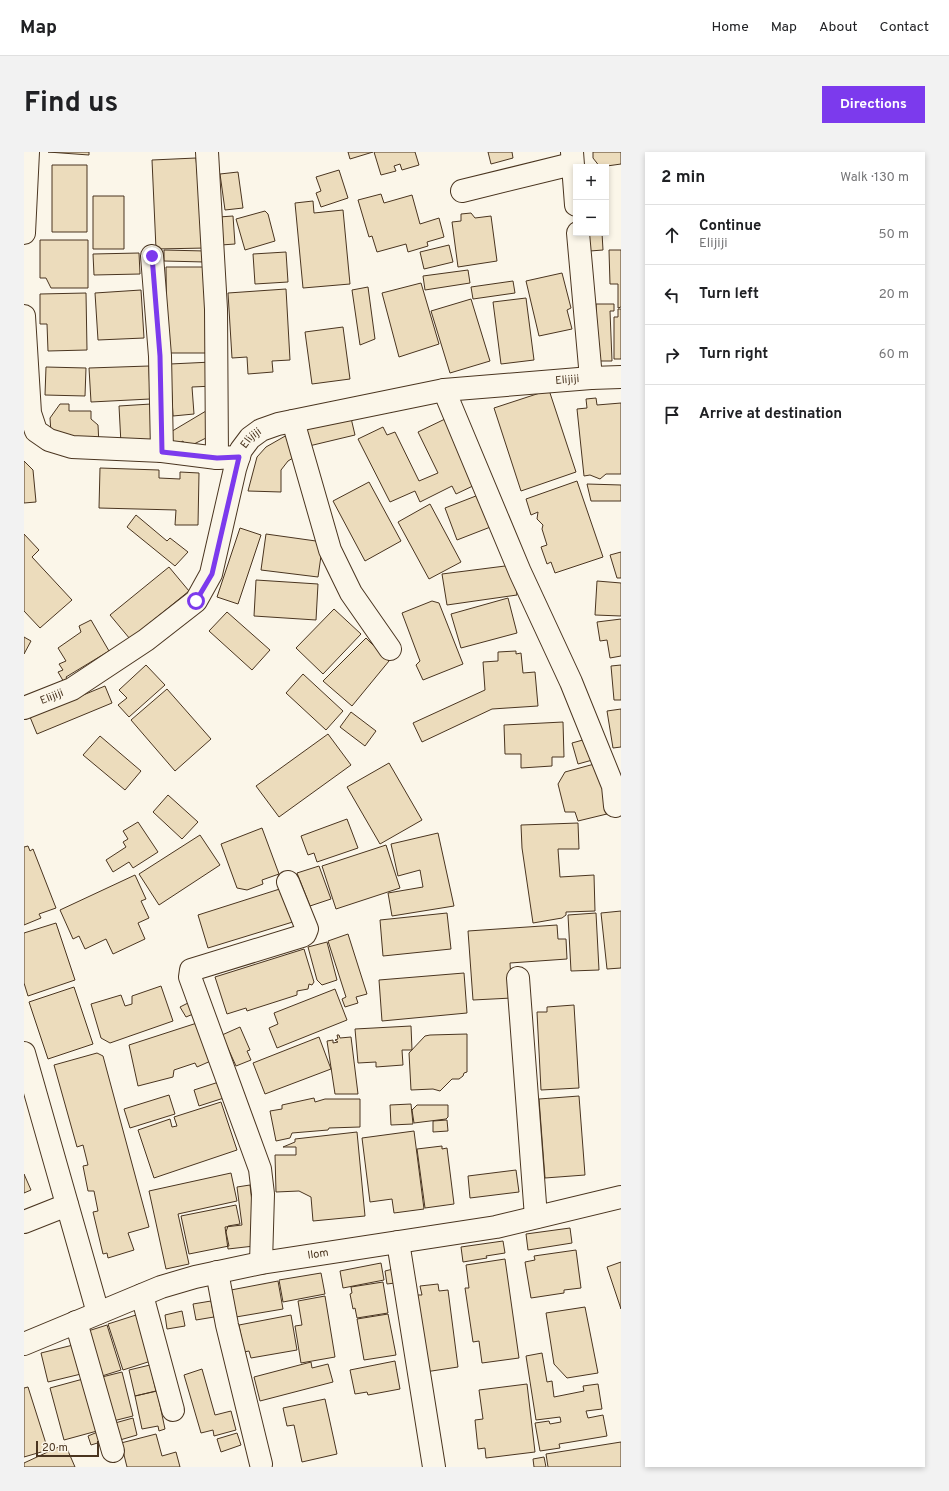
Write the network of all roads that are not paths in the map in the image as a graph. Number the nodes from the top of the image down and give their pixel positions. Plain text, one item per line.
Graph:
1 (28, 152) edge
2 (207, 152) edge
3 (572, 158) edge
4 (462, 191) dead end
5 (576, 200) edge
6 (24, 233) edge
7 (578, 236) edge
8 (152, 256) dead end
9 (24, 316) edge
10 (621, 377) edge
11 (591, 378) junction
12 (444, 390) junction
13 (293, 421) junction
14 (162, 452) junction
15 (239, 457) junction
16 (217, 458) junction
17 (390, 649) dead end
18 (24, 708) edge
19 (615, 806) dead end
20 (288, 882) dead end
21 (518, 978) dead end
22 (25, 1057) edge
23 (621, 1196) edge
24 (67, 1205) junction
25 (536, 1217) junction
26 (24, 1222) edge
27 (398, 1242) junction
28 (262, 1263) junction
29 (217, 1272) junction
30 (142, 1295) junction
31 (98, 1313) junction
32 (76, 1322) junction
33 (24, 1344) edge
34 (173, 1410) dead end
35 (113, 1451) dead end
36 (262, 1464) dead end
37 (434, 1467) edge

1 - 6 street
2 - 16 street
3 - 4 street
3 - 5 street
7 - 11 street
8 - 14 street
9 - 14 street
10 - 11 street, Elijiji
11 - 12 street, Elijiji
12 - 13 street, Elijiji
12 - 19 street
13 - 15 street, Elijiji
13 - 17 street
14 - 16 street
15 - 16 street
15 - 18 street, Elijiji
20 - 28 street
21 - 25 street
22 - 24 street
23 - 25 street, Ilom
24 - 26 street
24 - 31 street
25 - 27 street, Ilom
27 - 28 street, Ilom
27 - 37 street
28 - 29 street, Ilom
29 - 30 street, Ilom
29 - 36 street
30 - 31 street, Ilom
30 - 34 street
31 - 32 street, Ilom
32 - 33 street, Ilom
32 - 35 street

